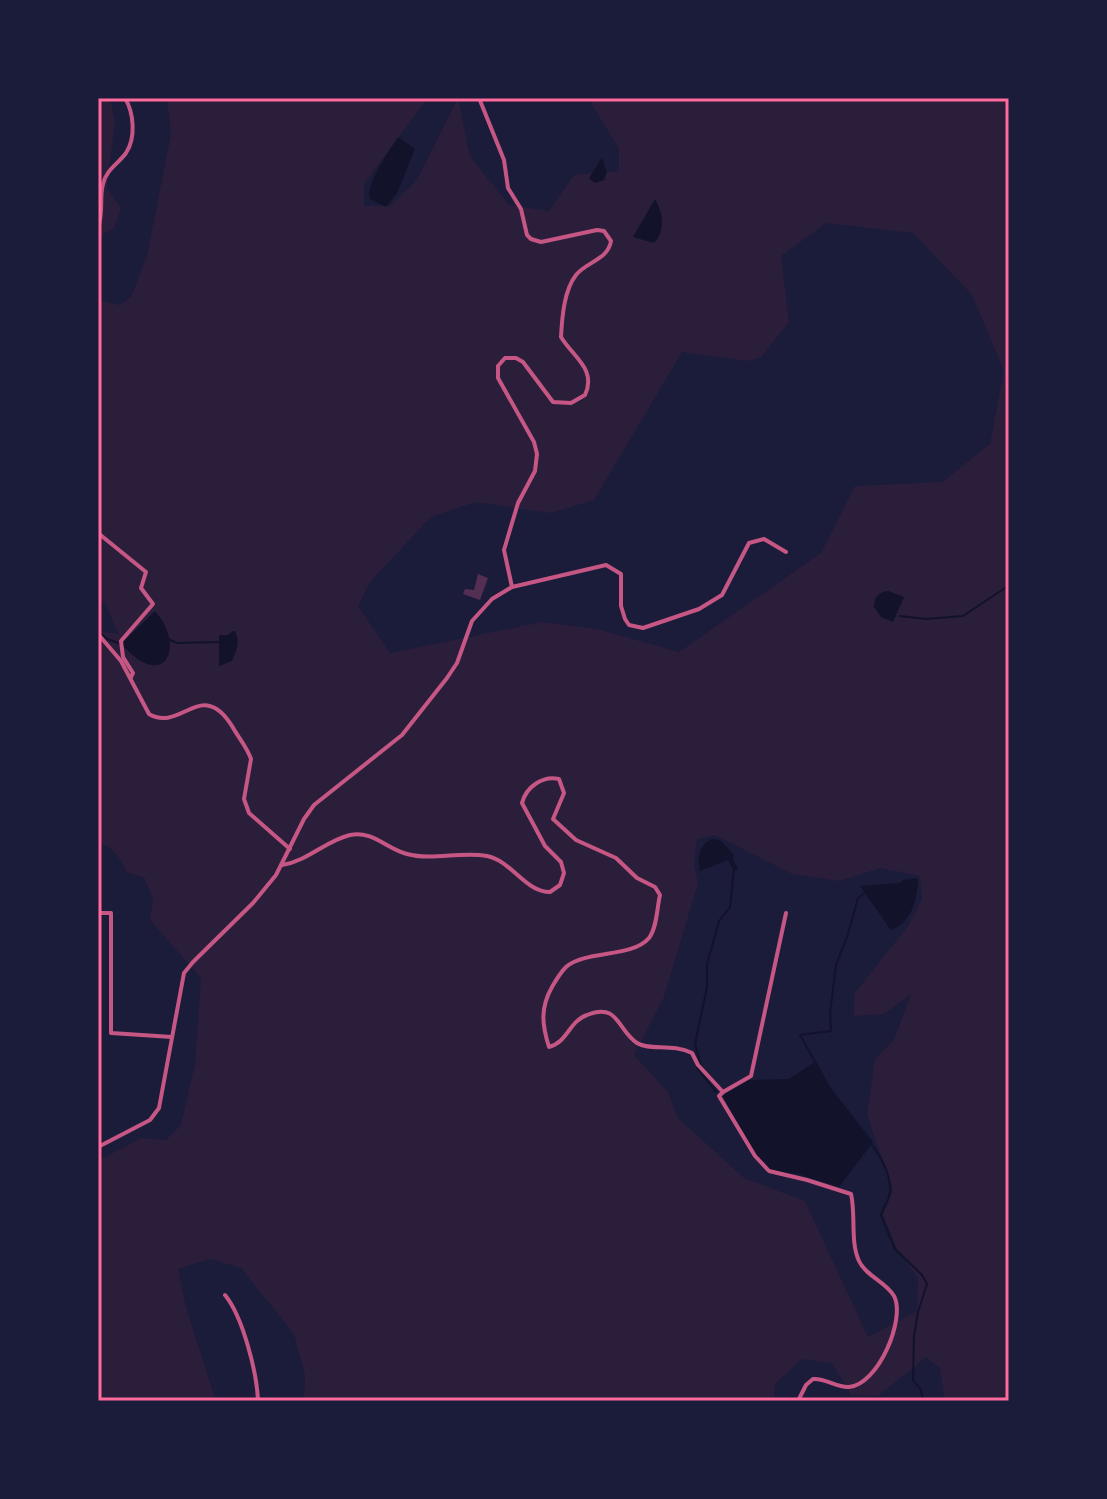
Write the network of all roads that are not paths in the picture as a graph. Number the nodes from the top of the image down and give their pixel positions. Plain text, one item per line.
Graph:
1 (125, 98) edge
2 (479, 98) edge
3 (98, 228) edge
4 (98, 533) edge
5 (786, 552) dead end
6 (512, 587) junction
7 (98, 634) edge
8 (131, 677) junction
9 (290, 849) junction
10 (282, 865) junction
11 (98, 913) edge
12 (786, 913) dead end
13 (172, 1037) junction
14 (723, 1092) junction
15 (98, 1147) edge
16 (225, 1295) dead end
17 (258, 1401) edge
18 (798, 1401) edge

1 - 3 street
2 - 6 street
4 - 8 street
5 - 6 street
6 - 9 street
7 - 8 street
8 - 9 street
9 - 10 street
10 - 13 street
10 - 14 street
11 - 13 street
12 - 14 street
13 - 15 street
14 - 18 street
16 - 17 street

